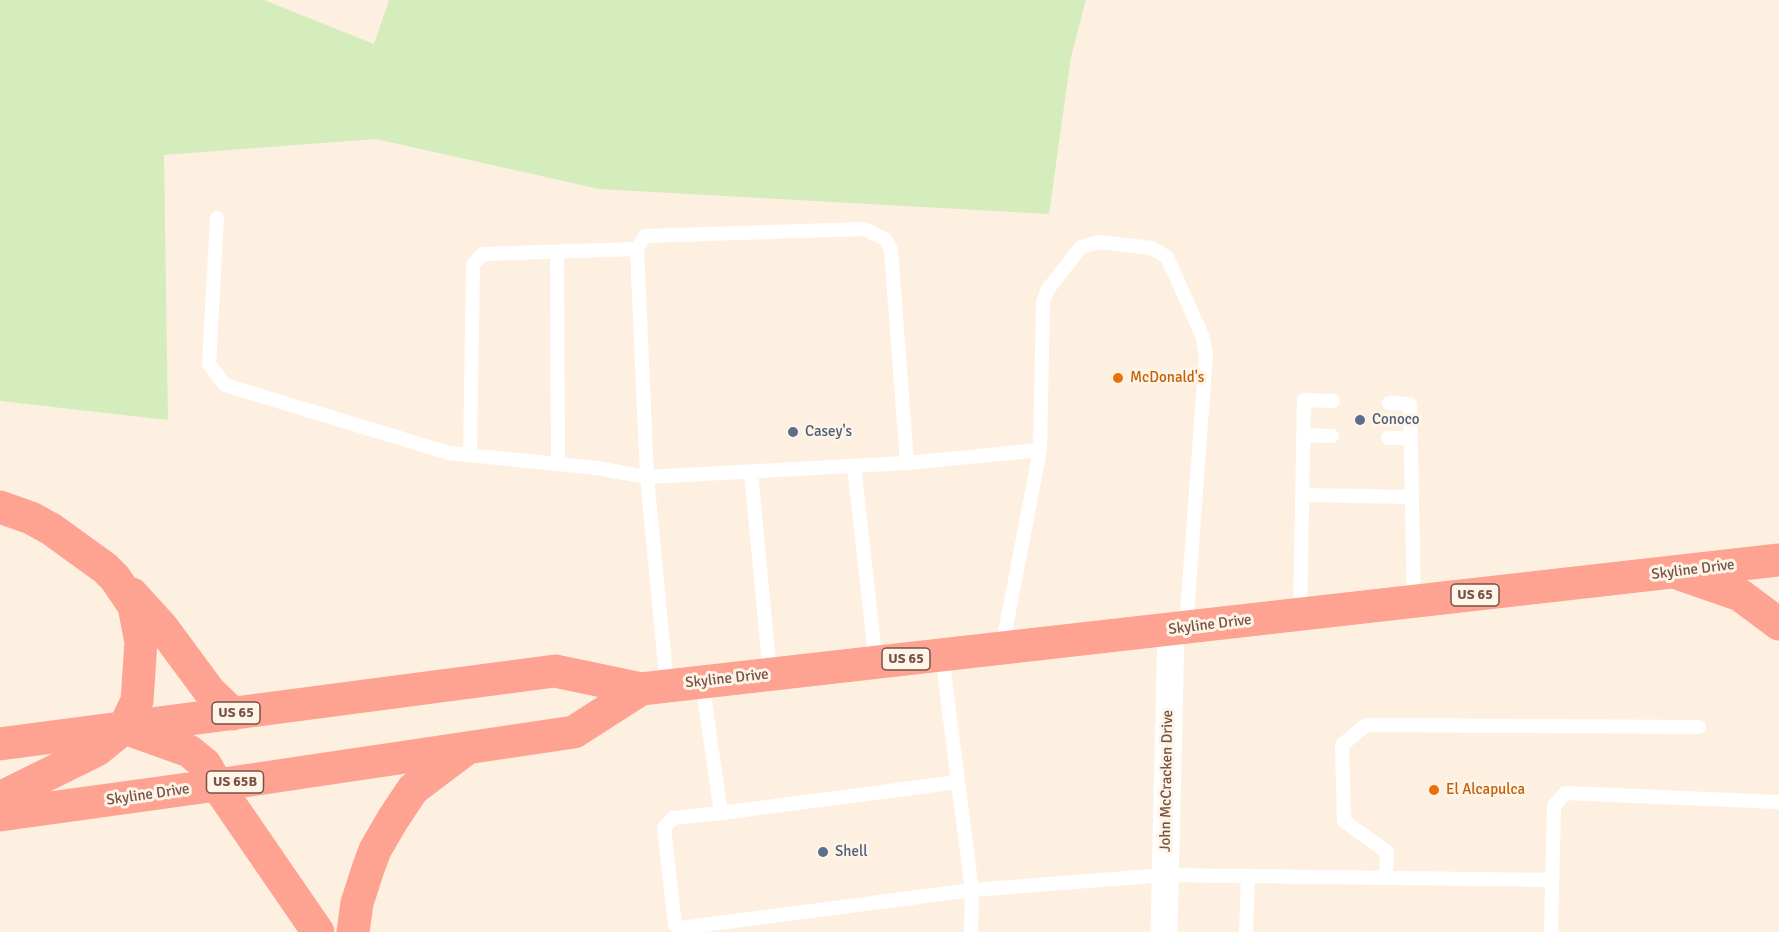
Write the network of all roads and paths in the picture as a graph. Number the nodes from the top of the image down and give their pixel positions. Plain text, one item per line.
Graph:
1 (217, 218) dead end
2 (637, 249) junction
3 (558, 252) junction
4 (1333, 401) dead end
5 (1389, 403) dead end
6 (1303, 435) junction
7 (1332, 436) dead end
8 (1388, 438) dead end
9 (1410, 438) junction
10 (1040, 450) junction
11 (470, 455) junction
12 (907, 463) junction
13 (558, 464) junction
14 (854, 466) junction
15 (751, 472) junction
16 (647, 477) junction
17 (1302, 495) junction
18 (1412, 497) junction
19 (0, 507) edge
20 (1779, 560) edge
21 (1675, 573) junction
22 (115, 578) junction
23 (1414, 602) junction
24 (1300, 615) junction
25 (1779, 624) edge
26 (1179, 629) junction
27 (1002, 649) junction
28 (942, 655) junction
29 (876, 663) junction
30 (770, 675) junction
31 (702, 682) junction
32 (654, 687) junction
33 (233, 714) junction
34 (1699, 727) dead end
35 (124, 728) junction
36 (0, 744) edge
37 (470, 746) junction
38 (958, 782) junction
39 (217, 785) junction
40 (0, 798) edge
41 (1779, 802) edge
42 (721, 813) junction
43 (0, 815) edge
44 (1165, 875) junction
45 (1248, 876) junction
46 (1386, 878) junction
47 (1552, 880) junction
48 (972, 890) junction
49 (675, 928) edge
50 (318, 932) edge
51 (353, 932) edge
52 (971, 932) edge
53 (1164, 932) edge
54 (1246, 932) edge
55 (1551, 932) edge

1 - 11 lane
2 - 3 lane
2 - 12 lane
2 - 16 lane
3 - 11 lane
3 - 13 lane
4 - 6 lane
5 - 9 lane
6 - 7 lane
6 - 17 lane
8 - 9 lane
9 - 18 lane
10 - 12 lane
10 - 26 lane
10 - 27 lane
11 - 13 lane
12 - 14 lane
13 - 16 lane
14 - 15 lane
14 - 29 lane
15 - 16 lane
15 - 30 lane
16 - 32 lane
17 - 18 lane
17 - 24 lane
18 - 23 lane
19 - 22 highway
20 - 21 highway, Skyline Drive / US 65
21 - 23 highway, Skyline Drive / US 65
21 - 25 highway
22 - 33 highway
22 - 35 highway
23 - 24 highway, Skyline Drive / US 65
24 - 26 highway, Skyline Drive / US 65
26 - 27 highway, Skyline Drive / US 65
26 - 44 street, John McCracken Drive
27 - 28 highway, Skyline Drive / US 65
28 - 29 highway, Skyline Drive / US 65
28 - 38 lane
29 - 30 highway, Skyline Drive / US 65
30 - 31 highway, Skyline Drive / US 65
31 - 32 highway, Skyline Drive / US 65
31 - 42 lane
32 - 33 highway, Skyline Drive / US 65
32 - 37 highway, Skyline Drive / US 65
33 - 35 highway, Skyline Drive / US 65
34 - 46 lane
35 - 36 highway, Skyline Drive / US 65
35 - 39 highway
35 - 40 highway
37 - 39 highway, Skyline Drive / US 65B
37 - 51 highway, US 65
38 - 42 lane
38 - 48 lane
39 - 43 highway, Skyline Drive / US 65B
39 - 50 highway
41 - 47 lane
42 - 49 lane
44 - 45 lane
44 - 48 lane
44 - 53 street, John McCracken Drive
45 - 46 lane
45 - 54 lane
46 - 47 lane
47 - 55 lane
48 - 49 lane
48 - 52 lane

